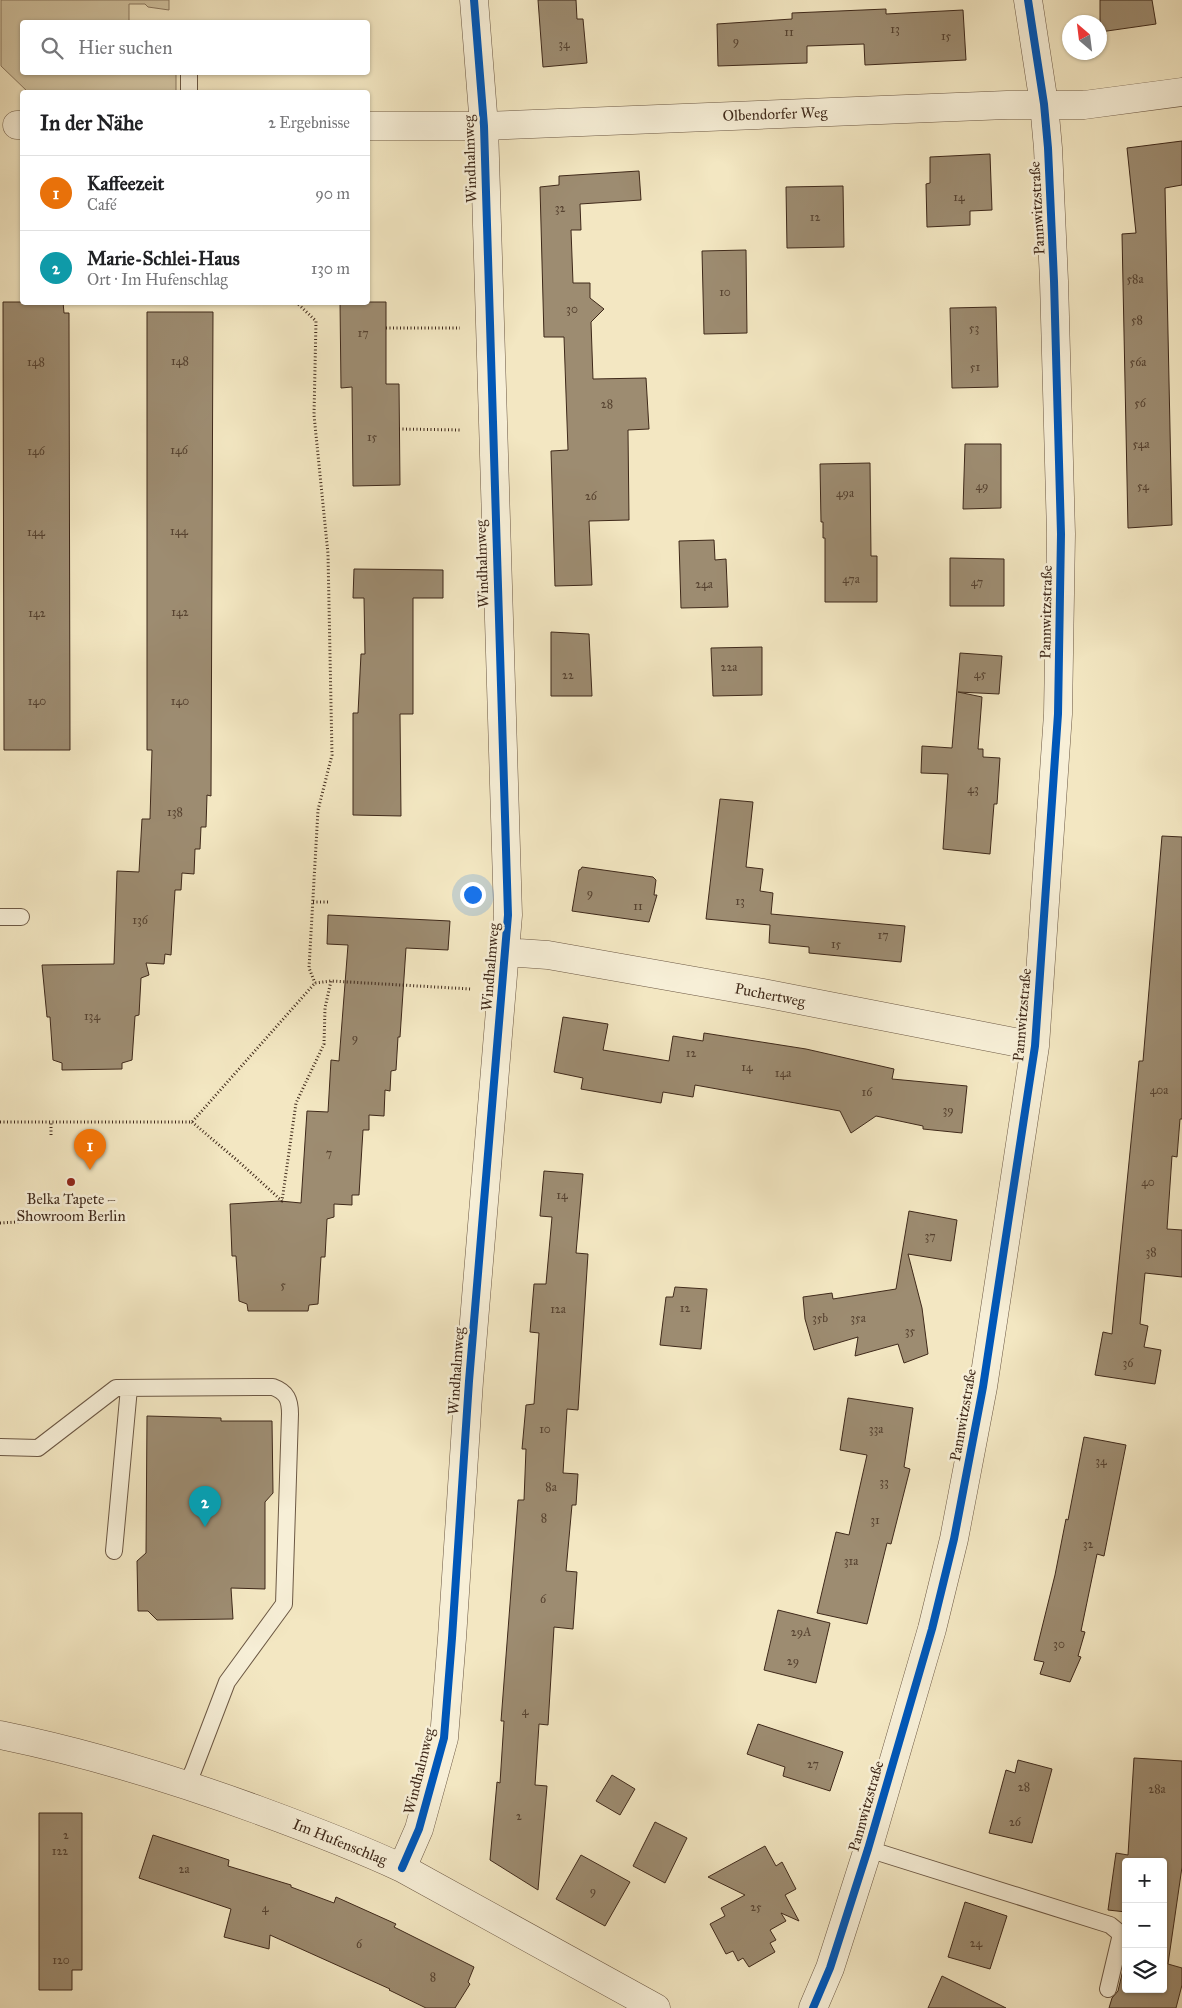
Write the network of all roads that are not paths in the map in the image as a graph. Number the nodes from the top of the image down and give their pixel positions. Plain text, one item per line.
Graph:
1 (474, 0) edge
2 (1028, 0) edge
3 (189, 75) edge
4 (189, 90) edge
5 (1182, 92) edge
6 (1044, 104) junction
7 (370, 126) edge
8 (484, 126) junction
9 (0, 917) edge
10 (20, 917) dead end
11 (504, 952) junction
12 (1035, 1046) junction
13 (129, 1388) junction
14 (0, 1447) edge
15 (114, 1551) dead end
16 (0, 1735) edge
17 (186, 1784) junction
18 (868, 1849) junction
19 (402, 1868) junction
20 (1108, 1989) dead end
21 (656, 2008) edge
22 (813, 2008) edge

1 - 8 street, Windhalmweg
2 - 6 street, Pannwitzstraße
3 - 4 lane
5 - 6 street, Olbendorfer Weg
6 - 8 street, Olbendorfer Weg
6 - 12 street, Pannwitzstraße
7 - 8 street, Olbendorfer Weg
8 - 11 street, Windhalmweg
9 - 10 lane
11 - 12 street, Puchertweg
11 - 19 street, Windhalmweg
12 - 18 street, Pannwitzstraße
13 - 14 lane
13 - 15 lane
13 - 17 lane
16 - 17 street, Im Hufenschlag
17 - 19 street, Im Hufenschlag
18 - 20 lane
18 - 22 street, Pannwitzstraße
19 - 21 street, Im Hufenschlag

